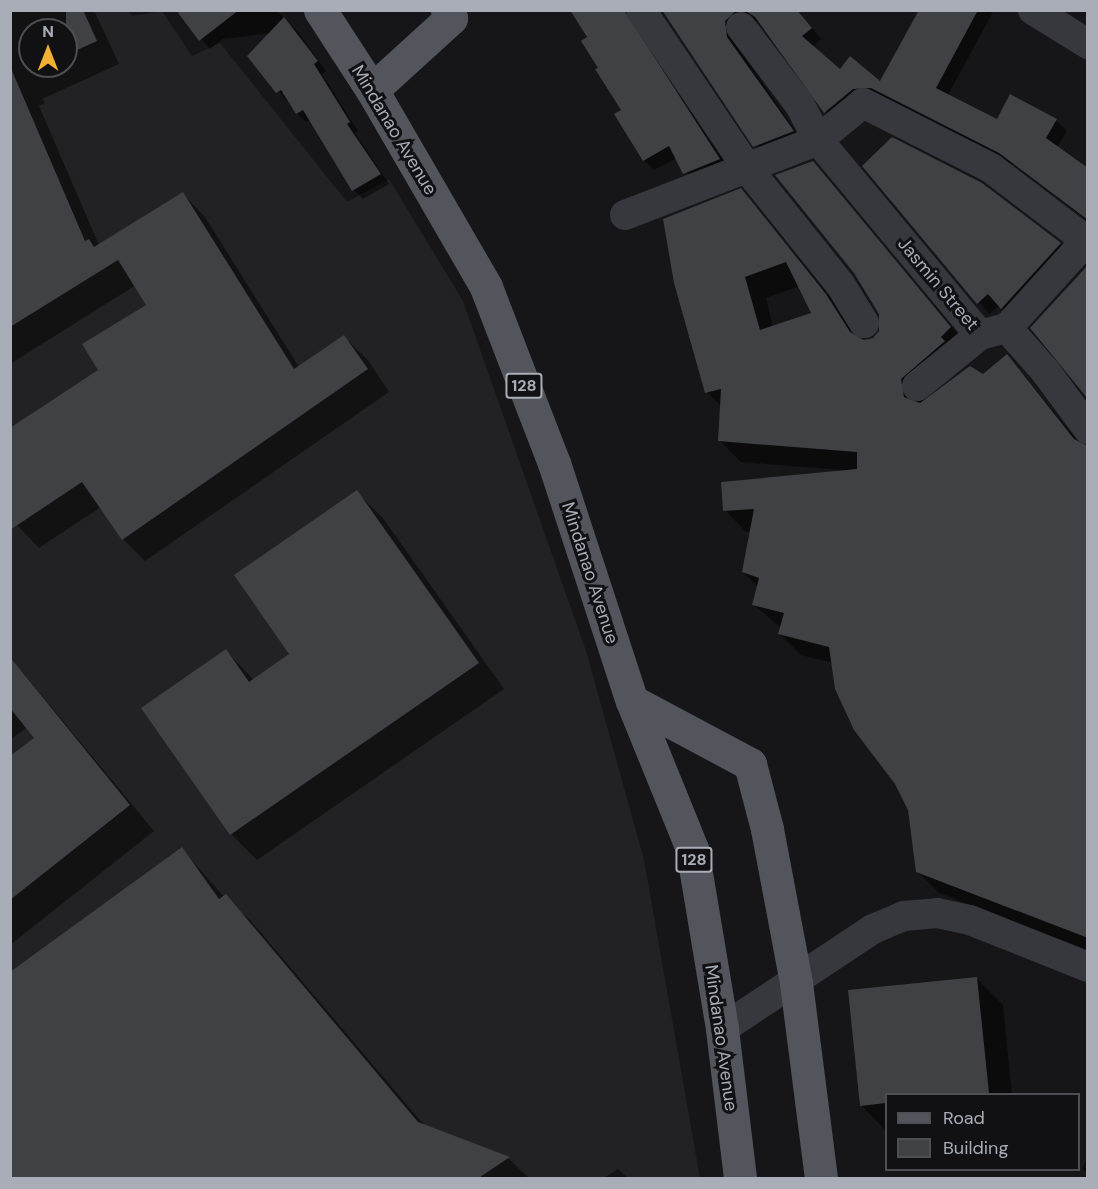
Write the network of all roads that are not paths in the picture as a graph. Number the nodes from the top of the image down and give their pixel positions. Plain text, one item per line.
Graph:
1 (320, 10) edge
2 (641, 10) edge
3 (1033, 10) edge
4 (449, 14) edge
5 (741, 27) dead end
6 (1088, 44) edge
7 (372, 90) junction
8 (818, 140) junction
9 (747, 168) junction
10 (625, 215) dead end
11 (1087, 242) edge
12 (864, 323) dead end
13 (994, 331) junction
14 (917, 386) dead end
15 (1088, 429) edge
16 (632, 701) junction
17 (1088, 967) edge
18 (796, 983) junction
19 (722, 1029) junction
20 (740, 1179) edge
21 (821, 1179) edge

1 - 7 main road, Mindanao Avenue / 128
2 - 9 street
3 - 6 street
4 - 7 main road
5 - 8 street, Jasmin Street
7 - 16 main road, Mindanao Avenue / 128
8 - 9 street
8 - 11 street
8 - 13 street, Jasmin Street
9 - 10 street
9 - 12 street
11 - 13 street
13 - 14 street
13 - 15 street, Jasmin Street
16 - 18 main road
16 - 19 main road, Mindanao Avenue / 128
17 - 18 street
18 - 19 street
18 - 21 main road
19 - 20 main road, Mindanao Avenue / 128

